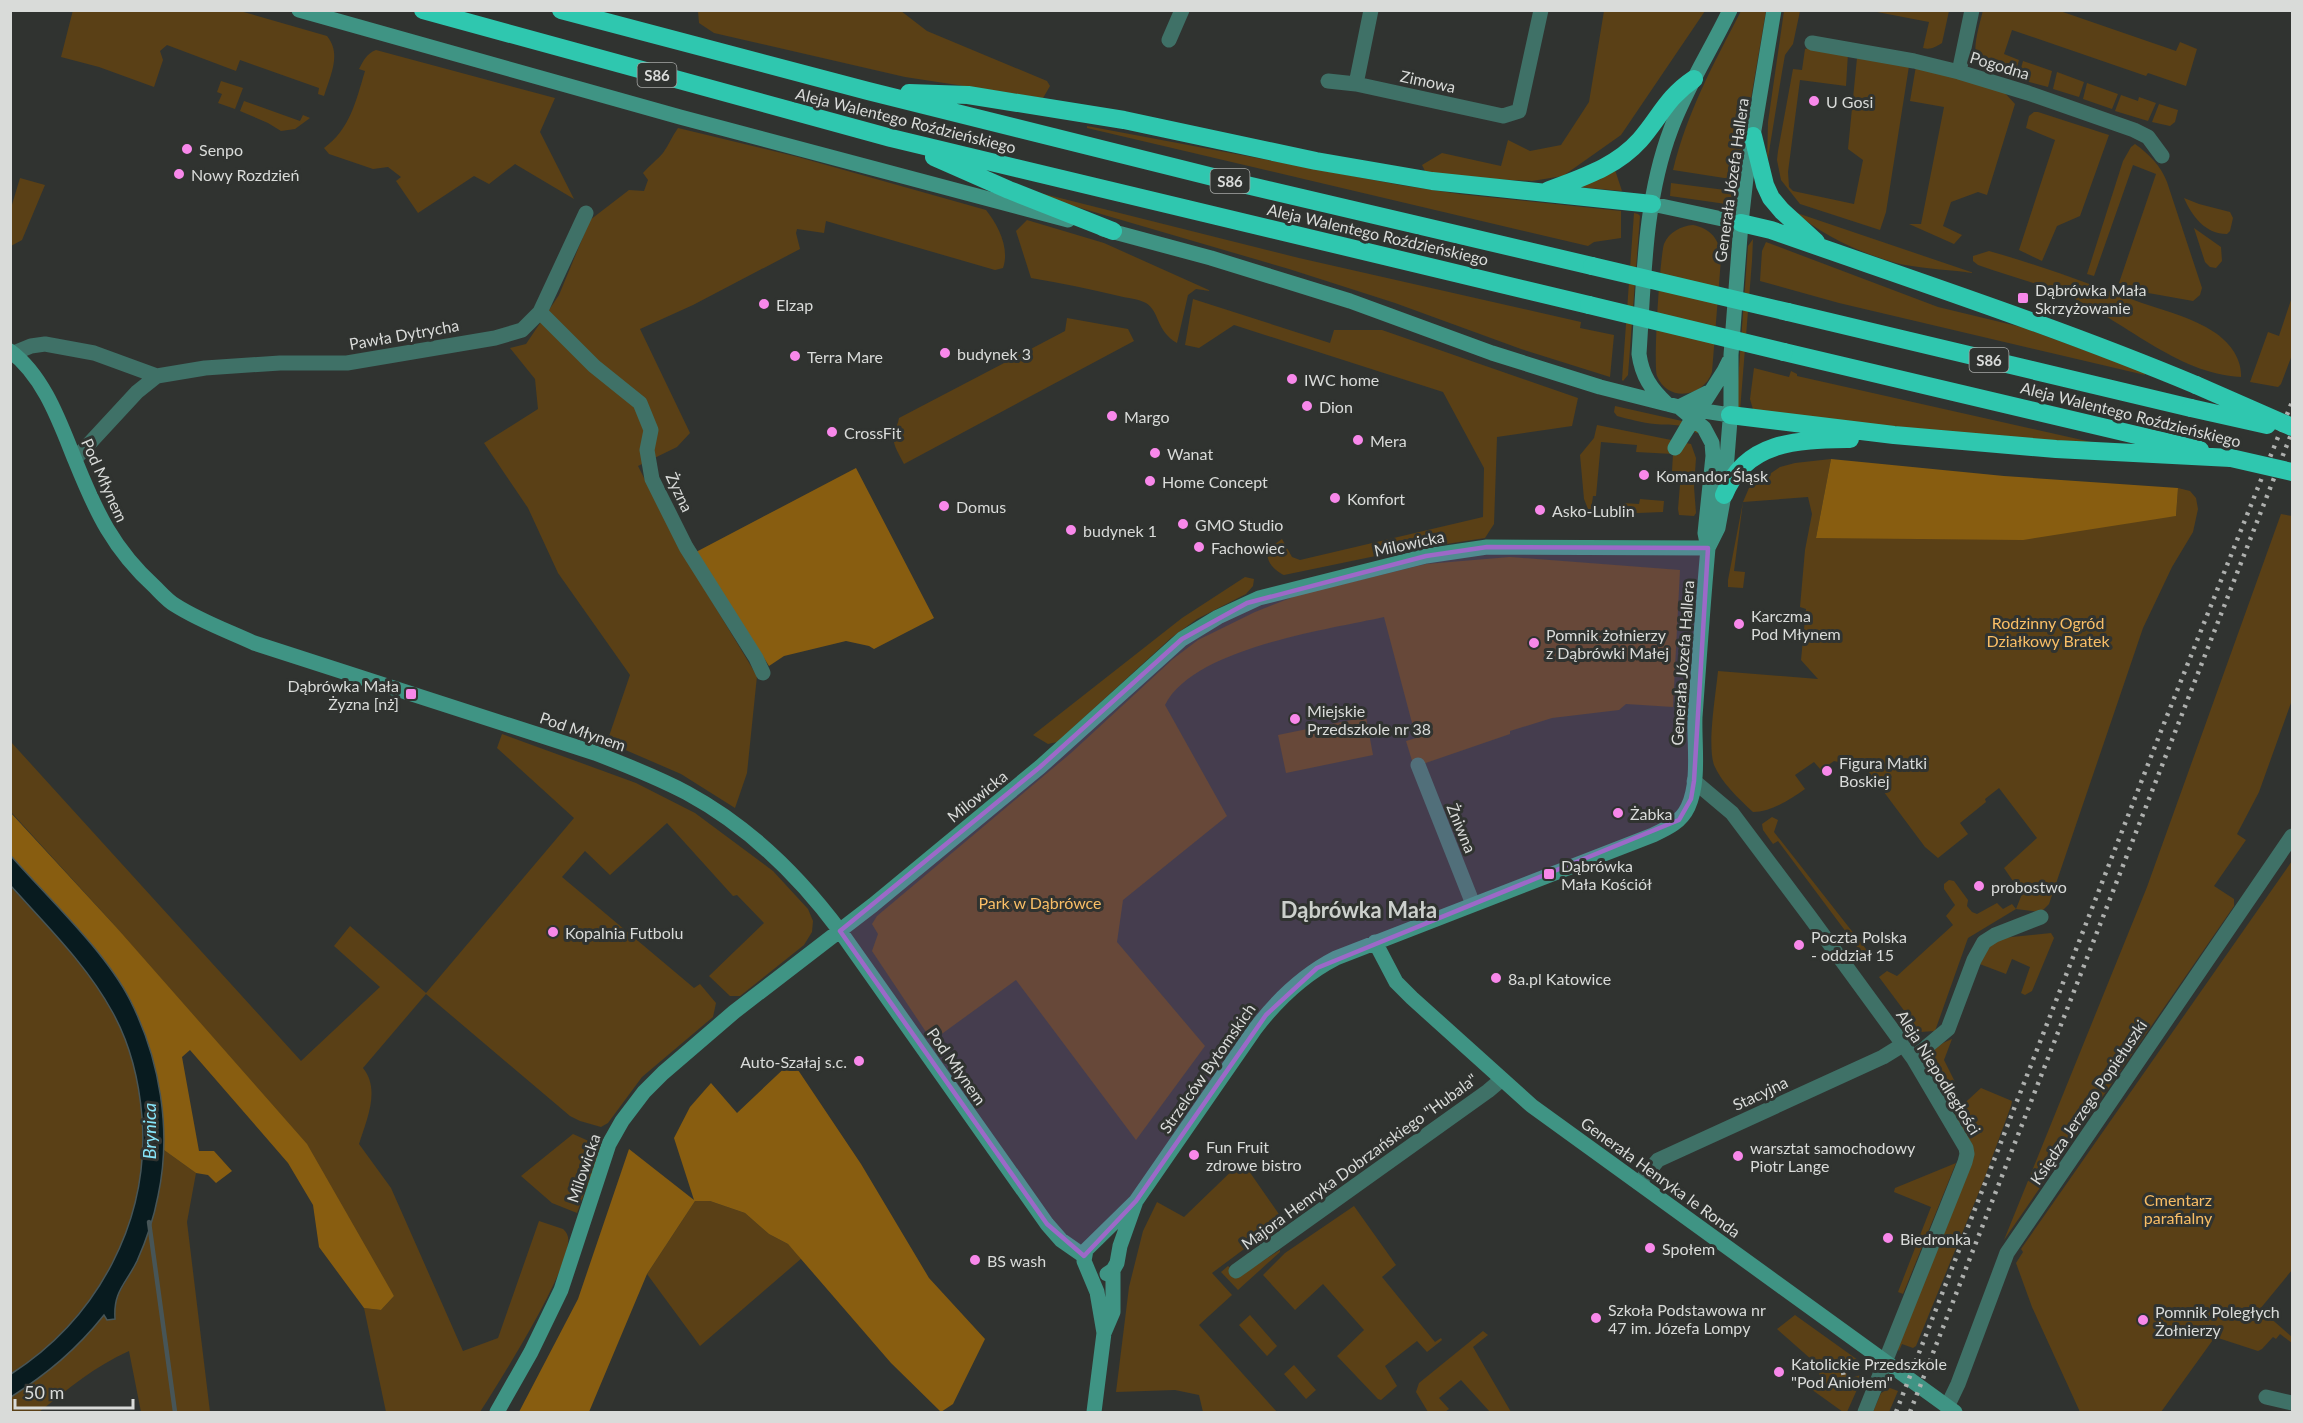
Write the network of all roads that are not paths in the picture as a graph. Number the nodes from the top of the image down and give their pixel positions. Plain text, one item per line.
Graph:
1 (299, 10) edge
2 (423, 10) edge
3 (561, 10) edge
4 (1182, 10) edge
5 (1371, 10) edge
6 (1541, 10) edge
7 (1730, 10) edge
8 (1774, 10) edge
9 (1972, 10) edge
10 (1169, 40) dead end
11 (1812, 43) dead end
12 (1959, 72) junction
13 (1695, 79) junction
14 (1328, 81) dead end
15 (1356, 84) junction
16 (868, 91) junction
17 (1753, 136) junction
18 (891, 138) junction
19 (2162, 156) dead end
20 (1543, 193) junction
21 (1652, 204) junction
22 (586, 213) dead end
23 (1741, 223) junction
24 (1113, 231) junction
25 (1825, 249) junction
26 (540, 312) junction
27 (12, 352) edge
28 (1731, 355) junction
29 (157, 375) junction
30 (1673, 405) junction
31 (1730, 416) junction
32 (2292, 429) edge
33 (1894, 435) junction
34 (2179, 451) junction
35 (75, 459) junction
36 (2292, 472) edge
37 (1724, 495) junction
38 (1708, 548) junction
39 (763, 673) dead end
40 (1418, 765) dead end
41 (1694, 781) junction
42 (2292, 836) edge
43 (1473, 904) junction
44 (2041, 917) dead end
45 (840, 931) junction
46 (1375, 942) junction
47 (1904, 1044) junction
48 (1913, 1058) junction
49 (1501, 1080) junction
50 (1639, 1182) junction
51 (1136, 1201) junction
52 (1094, 1243) junction
53 (1084, 1256) junction
54 (1115, 1263) junction
55 (1089, 1271) junction
56 (1236, 1271) dead end
57 (1104, 1333) junction
58 (1886, 1362) junction
59 (2266, 1397) dead end
60 (2292, 1404) edge
61 (1951, 1410) edge
62 (496, 1413) edge
63 (1094, 1413) edge
64 (1865, 1413) edge

1 - 24 street
2 - 18 highway, Aleja Walentego Roździeńskiego / S86
3 - 16 highway, Aleja Walentego Roździeńskiego / S86
4 - 10 street
5 - 15 street
6 - 15 street, Zimowa
7 - 13 street, Generała Józefa Hallera
8 - 17 street, Generała Józefa Hallera
9 - 12 street
11 - 12 street, Pogodna
12 - 19 street, Pogodna
13 - 20 highway
13 - 21 street, Generała Józefa Hallera
14 - 15 street, Zimowa
16 - 20 highway
16 - 32 highway, Aleja Walentego Roździeńskiego / S86, bridge
17 - 23 street, Generała Józefa Hallera
17 - 25 highway
18 - 24 highway
18 - 34 highway, Aleja Walentego Roździeńskiego / S86, bridge
20 - 21 highway
21 - 23 street
21 - 30 street, Generała Józefa Hallera
22 - 26 street, Pawła Dytrycha
23 - 25 highway
23 - 28 street, Generała Józefa Hallera
24 - 30 street
25 - 32 highway, bridge
26 - 29 street, Pawła Dytrycha
26 - 39 street, Żyzna
27 - 29 street, Pawła Dytrycha
27 - 35 street, Pod Młynem
28 - 30 street, Generała Józefa Hallera
28 - 31 street, Generała Józefa Hallera
29 - 35 street
30 - 31 street
30 - 38 street, Generała Józefa Hallera
31 - 33 highway
31 - 37 street, Generała Józefa Hallera
33 - 34 highway
33 - 37 highway
34 - 36 highway, Aleja Walentego Roździeńskiego / S86, bridge
35 - 45 street, Pod Młynem
37 - 38 street, Generała Józefa Hallera
38 - 41 street, Generała Józefa Hallera
38 - 45 street, Milowicka
40 - 43 street, Żniwna
41 - 43 street, Strzelców Bytomskich
41 - 47 street, Aleja Niepodległości
42 - 61 street, Księdza Jerzego Popiełuszki
43 - 46 street, Strzelców Bytomskich
44 - 48 street
45 - 53 street, Pod Młynem
45 - 62 street, Milowicka
46 - 49 street, Generała Henryka le Ronda
46 - 51 street, Strzelców Bytomskich
47 - 48 street, Aleja Niepodległości
47 - 50 street, Stacyjna
48 - 58 street, Aleja Niepodległości
49 - 50 street, Generała Henryka le Ronda
49 - 56 street, Majora Henryka Dobrzańskiego "Hubala"
50 - 58 street, Generała Henryka le Ronda
51 - 52 street
51 - 54 street
52 - 53 street
52 - 54 street
53 - 55 street
54 - 55 street
54 - 57 street
55 - 57 street
57 - 63 street
58 - 61 street, Generała Henryka le Ronda
58 - 64 street, Aleja Niepodległości
59 - 60 street

